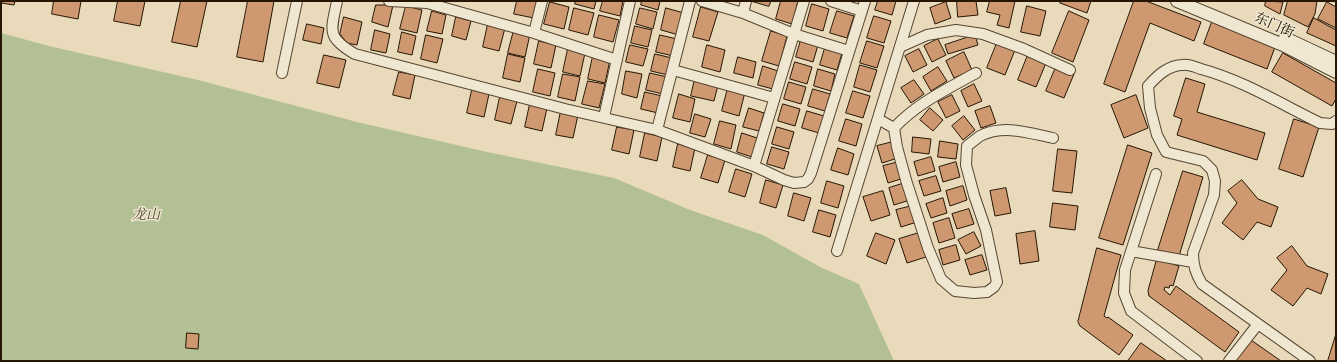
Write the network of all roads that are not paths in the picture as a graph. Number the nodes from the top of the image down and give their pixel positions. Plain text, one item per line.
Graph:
1 (297, 1) edge
2 (337, 1) edge
3 (389, 1) edge
4 (542, 1) edge
5 (630, 1) edge
6 (690, 1) edge
7 (702, 1) edge
8 (746, 1) edge
9 (804, 1) edge
10 (831, 1) edge
11 (914, 1) edge
12 (1177, 1) edge
13 (1198, 1) edge
14 (427, 2) edge
15 (863, 6) edge
16 (743, 13) junction
17 (534, 33) junction
18 (794, 34) junction
19 (900, 47) junction
20 (849, 52) junction
21 (617, 60) junction
22 (1336, 62) edge
23 (673, 70) junction
24 (1070, 70) dead end
25 (1336, 72) edge
26 (282, 73) dead end
27 (976, 73) dead end
28 (774, 98) junction
29 (604, 117) junction
30 (878, 119) junction
31 (1336, 121) edge
32 (894, 128) junction
33 (657, 130) junction
34 (1053, 138) dead end
35 (754, 166) junction
36 (1156, 174) dead end
37 (837, 251) dead end
38 (1131, 251) junction
39 (1193, 262) junction
40 (1258, 324) junction
41 (1197, 361) edge
42 (1229, 361) edge
43 (1310, 361) edge

1 - 26 street
2 - 29 street
3 - 14 street
4 - 17 street
5 - 21 street
6 - 23 street
7 - 16 street
8 - 16 street
9 - 18 street
10 - 15 street
11 - 19 street
12 - 25 street, 东门街
13 - 22 street, 东门街
14 - 17 street
15 - 20 street
16 - 18 street
17 - 21 street
18 - 20 street
18 - 28 street
19 - 24 street
19 - 30 street
20 - 35 street
21 - 29 street
23 - 28 street
23 - 33 street
27 - 32 street
28 - 35 street
29 - 33 street
30 - 32 street
30 - 37 street
31 - 39 street
32 - 34 street
33 - 35 street
36 - 38 street
38 - 39 street
38 - 41 street
39 - 40 street
40 - 42 street
40 - 43 street

